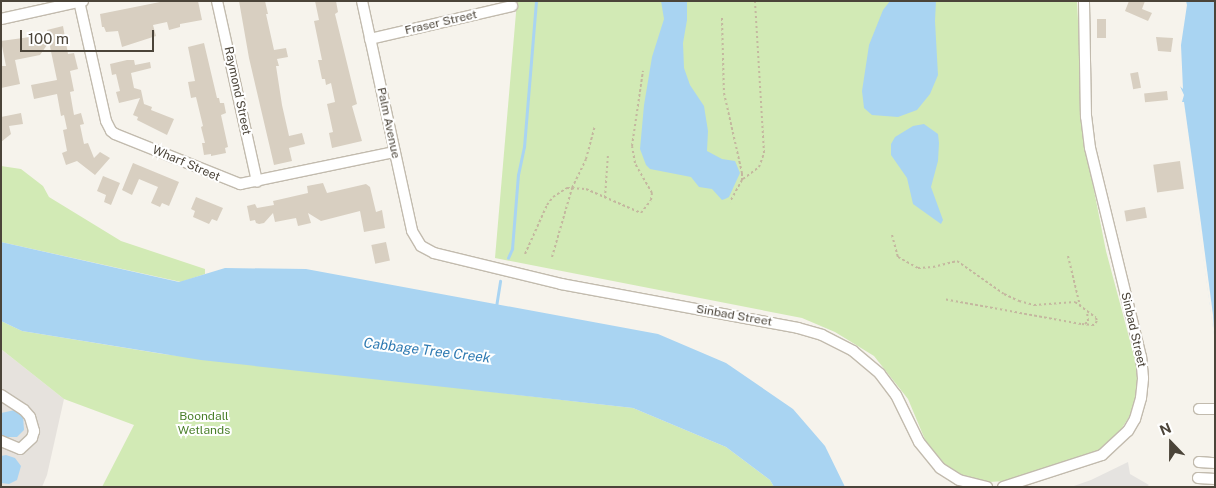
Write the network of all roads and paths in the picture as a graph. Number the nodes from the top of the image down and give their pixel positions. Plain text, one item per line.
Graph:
1 (217, 1) edge
2 (362, 1) edge
3 (756, 1) edge
4 (1084, 1) edge
5 (80, 2) edge
6 (512, 6) dead end
7 (722, 18) dead end
8 (1, 19) edge
9 (370, 39) junction
10 (642, 71) dead end
11 (596, 126) dead end
12 (395, 152) junction
13 (608, 154) dead end
14 (742, 180) junction
15 (257, 182) junction
16 (572, 188) junction
17 (605, 198) junction
18 (730, 202) dead end
19 (892, 235) dead end
20 (418, 244) joint
21 (525, 254) dead end
22 (1068, 256) dead end
23 (552, 257) dead end
24 (943, 299) dead end
25 (1080, 306) junction
26 (1087, 312) junction
27 (1084, 324) junction
28 (1, 395) edge
29 (1199, 408) dead end
30 (1215, 409) edge
31 (1, 441) edge
32 (1199, 462) dead end
33 (1215, 463) edge
34 (1198, 478) dead end
35 (1215, 480) edge
36 (987, 487) edge
37 (1003, 487) edge

1 - 15 street, Raymond Street
2 - 9 street, Palm Avenue
3 - 14 path
4 - 37 street, Sinbad Street
5 - 8 street
5 - 15 street, Wharf Street
6 - 9 street, Fraser Street
7 - 14 path
9 - 12 street, Palm Avenue
10 - 17 path
11 - 16 path
12 - 15 street, Wharf Street
12 - 20 street, Palm Avenue
13 - 17 path
14 - 18 path
16 - 17 path
16 - 21 path
16 - 23 path
19 - 25 path
20 - 36 street, Sinbad Street
22 - 25 path
24 - 27 path
25 - 26 path
26 - 27 path
26 - 27 path
28 - 31 street
29 - 30 street
32 - 33 street
34 - 35 street

